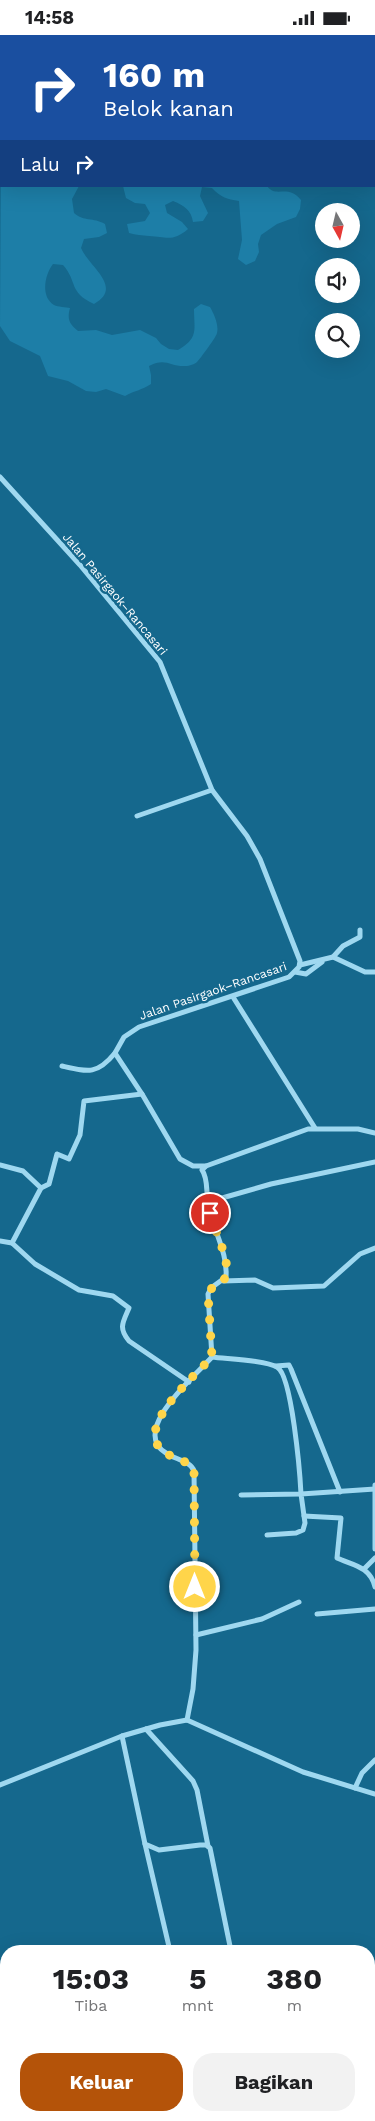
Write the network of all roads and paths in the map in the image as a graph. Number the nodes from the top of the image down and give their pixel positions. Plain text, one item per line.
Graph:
1 (0, 477) edge
2 (6, 483) junction
3 (0, 487) edge
4 (212, 790) junction
5 (137, 816) dead end
6 (360, 930) dead end
7 (333, 957) junction
8 (327, 959) junction
9 (300, 965) junction
10 (295, 972) junction
11 (375, 972) edge
12 (233, 997) junction
13 (115, 1053) junction
14 (62, 1066) dead end
15 (142, 1094) junction
16 (315, 1128) junction
17 (375, 1133) edge
18 (375, 1161) edge
19 (0, 1165) edge
20 (206, 1166) junction
21 (41, 1188) junction
22 (208, 1202) junction
23 (0, 1241) edge
24 (12, 1243) junction
25 (375, 1249) edge
26 (222, 1281) junction
27 (212, 1357) junction
28 (276, 1366) junction
29 (189, 1382) junction
30 (375, 1485) edge
31 (375, 1489) edge
32 (340, 1492) junction
33 (302, 1494) junction
34 (241, 1495) dead end
35 (304, 1516) junction
36 (267, 1535) dead end
37 (375, 1549) edge
38 (375, 1558) edge
39 (364, 1569) junction
40 (375, 1587) edge
41 (299, 1602) dead end
42 (375, 1609) edge
43 (317, 1614) dead end
44 (196, 1635) junction
45 (187, 1720) junction
46 (146, 1729) junction
47 (122, 1736) junction
48 (375, 1761) edge
49 (0, 1785) edge
50 (355, 1788) junction
51 (375, 1793) edge
52 (145, 1844) junction
53 (208, 1846) junction
54 (169, 1945) edge
55 (230, 1945) edge

1 - 2 street, Jalan Pasirgaok–Rancasari
2 - 3 street
2 - 4 street, Jalan Pasirgaok–Rancasari
4 - 5 street
4 - 9 street, Jalan Pasirgaok–Rancasari
6 - 7 street
7 - 8 street
7 - 11 street
8 - 9 street
8 - 10 street
9 - 10 street, Jalan Pasirgaok–Rancasari
10 - 12 street, Jalan Pasirgaok–Rancasari
12 - 13 street, Jalan Pasirgaok–Rancasari
12 - 16 street
13 - 14 street, Jalan Pasirgaok–Rancasari
13 - 15 street
15 - 20 street
15 - 21 street
16 - 17 street
16 - 20 street
18 - 22 street
19 - 21 street
20 - 22 street
21 - 24 street
22 - 26 street
23 - 24 street
24 - 29 street
25 - 26 street
26 - 27 street
27 - 28 street
27 - 29 street
28 - 32 street
28 - 33 street
29 - 44 street
30 - 31 street
31 - 32 street
31 - 37 street
32 - 33 street
33 - 34 street
33 - 35 street
35 - 36 street
35 - 39 street
38 - 39 street
39 - 40 street
41 - 44 street
42 - 43 street
44 - 45 street
45 - 46 street
45 - 50 street
46 - 47 street
46 - 53 street
47 - 49 street
47 - 52 street
48 - 50 street
50 - 51 street
52 - 53 street
52 - 54 street
53 - 55 street

